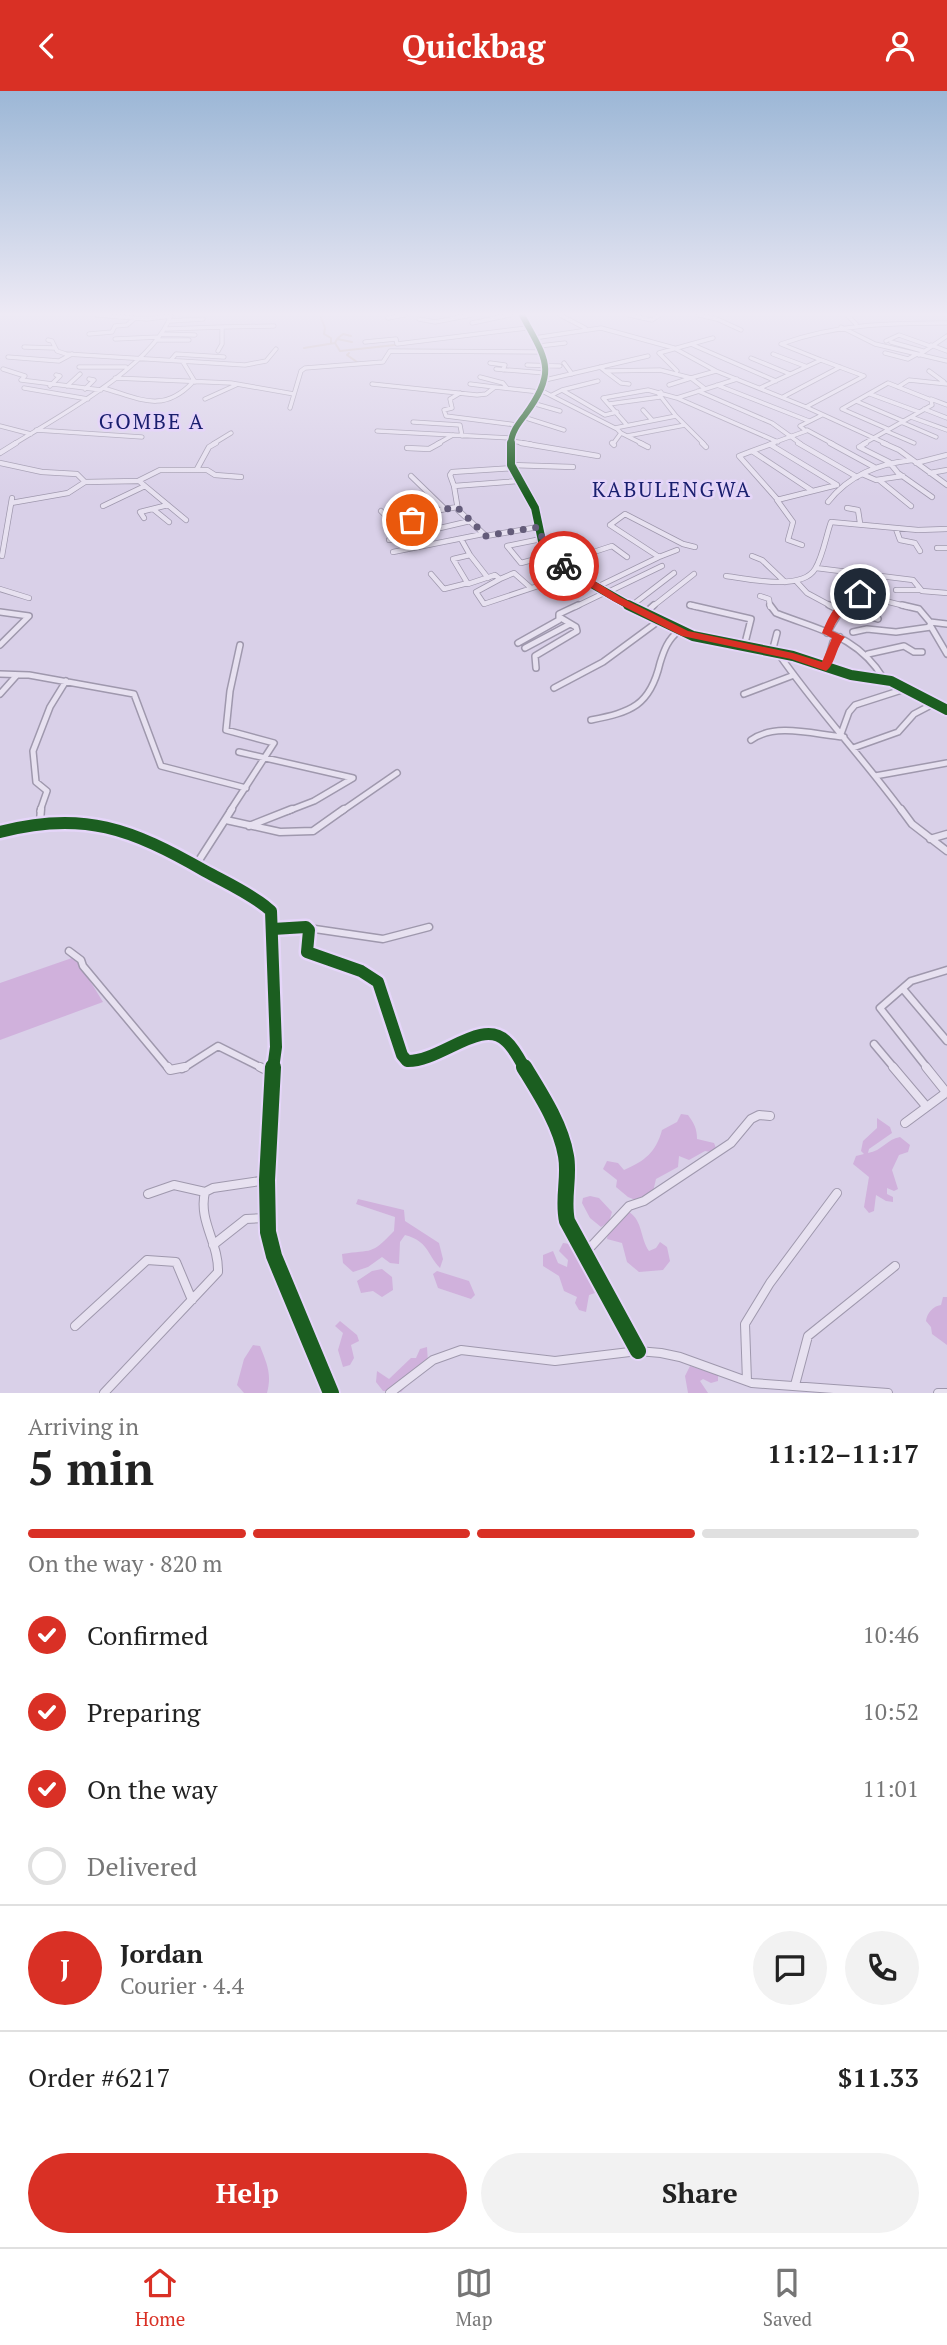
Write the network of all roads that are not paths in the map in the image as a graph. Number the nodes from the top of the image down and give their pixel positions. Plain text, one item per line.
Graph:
1 (24, 376) edge
2 (59, 376) edge
3 (78, 376) edge
4 (117, 376) edge
5 (191, 376) edge
6 (301, 376) edge
7 (545, 376) edge
8 (564, 376) edge
9 (612, 376) edge
10 (685, 376) edge
11 (700, 376) edge
12 (729, 376) edge
13 (764, 376) edge
14 (786, 376) edge
15 (823, 376) edge
16 (863, 376) edge
17 (480, 377) dead end
18 (115, 378) junction
19 (89, 379) dead end
20 (691, 379) junction
21 (737, 379) junction
22 (545, 380) junction
23 (597, 381) dead end
24 (776, 381) junction
25 (194, 382) junction
26 (372, 384) dead end
27 (470, 384) dead end
28 (628, 384) dead end
29 (947, 384) edge
30 (236, 385) junction
31 (669, 385) dead end
32 (718, 385) junction
33 (50, 386) junction
34 (67, 386) junction
35 (494, 387) junction
36 (898, 387) junction
37 (24, 388) dead end
38 (507, 388) junction
39 (704, 388) junction
40 (760, 388) junction
41 (85, 389) junction
42 (102, 389) junction
43 (562, 390) junction
44 (541, 391) junction
45 (698, 391) junction
46 (460, 393) junction
47 (294, 394) junction
48 (660, 394) junction
49 (870, 394) junction
50 (552, 395) junction
51 (783, 397) junction
52 (677, 398) junction
53 (88, 399) junction
54 (205, 399) dead end
55 (930, 400) junction
56 (856, 401) junction
57 (532, 403) junction
58 (609, 404) junction
59 (806, 407) junction
60 (290, 408) dead end
61 (947, 408) edge
62 (924, 409) junction
63 (643, 410) dead end
64 (560, 411) dead end
65 (617, 412) junction
66 (919, 412) junction
67 (822, 415) junction
68 (854, 415) junction
69 (676, 416) junction
70 (523, 417) junction
71 (910, 417) junction
72 (947, 418) edge
73 (652, 421) junction
74 (809, 421) junction
75 (902, 421) junction
76 (413, 422) dead end
77 (839, 423) junction
78 (626, 424) junction
79 (517, 425) junction
80 (685, 425) junction
81 (0, 426) edge
82 (615, 428) junction
83 (36, 430) junction
84 (564, 430) dead end
85 (807, 430) junction
86 (887, 430) junction
87 (377, 431) dead end
88 (947, 431) edge
89 (231, 433) dead end
90 (621, 433) junction
91 (31, 434) junction
92 (453, 435) junction
93 (462, 436) junction
94 (627, 436) junction
95 (142, 437) dead end
96 (936, 437) dead end
97 (790, 438) junction
98 (873, 438) junction
99 (511, 440) junction
100 (778, 442) junction
101 (915, 443) dead end
102 (614, 445) dead end
103 (771, 445) junction
104 (648, 447) dead end
105 (706, 447) dead end
106 (407, 449) dead end
107 (752, 451) junction
108 (0, 453) edge
109 (947, 455) edge
110 (598, 456) dead end
111 (914, 461) junction
112 (889, 462) junction
113 (0, 463) edge
114 (512, 467) junction
115 (573, 467) dead end
116 (874, 468) junction
117 (197, 470) junction
118 (947, 470) edge
119 (930, 474) junction
120 (860, 476) junction
121 (903, 476) junction
122 (241, 477) dead end
123 (411, 477) dead end
124 (879, 480) junction
125 (139, 481) junction
126 (519, 481) junction
127 (85, 482) junction
128 (947, 485) edge
129 (145, 486) junction
130 (454, 486) junction
131 (839, 486) junction
132 (811, 490) junction
133 (932, 497) dead end
134 (778, 500) junction
135 (828, 502) dead end
136 (169, 505) junction
137 (103, 506) dead end
138 (911, 506) dead end
139 (457, 507) junction
140 (847, 508) dead end
141 (153, 509) junction
142 (444, 509) junction
143 (382, 511) dead end
144 (144, 518) dead end
145 (186, 520) dead end
146 (470, 521) junction
147 (169, 523) dead end
148 (860, 523) junction
149 (538, 527) junction
150 (896, 529) junction
151 (947, 529) edge
152 (483, 534) junction
153 (461, 539) junction
154 (541, 539) junction
155 (388, 540) dead end
156 (802, 545) dead end
157 (695, 547) dead end
158 (937, 548) dead end
159 (947, 548) edge
160 (677, 550) dead end
161 (920, 551) dead end
162 (393, 552) dead end
163 (470, 555) junction
164 (551, 555) junction
165 (2, 556) dead end
166 (752, 556) dead end
167 (627, 557) dead end
168 (659, 557) junction
169 (560, 563) junction
170 (662, 566) dead end
171 (816, 568) junction
172 (674, 573) dead end
173 (431, 574) dead end
174 (574, 574) junction
175 (694, 574) dead end
176 (726, 576) dead end
177 (488, 578) junction
178 (500, 579) junction
179 (796, 581) junction
180 (785, 582) junction
181 (468, 583) junction
182 (531, 588) junction
183 (0, 589) edge
184 (602, 590) junction
185 (896, 590) dead end
186 (921, 590) junction
187 (947, 593) edge
188 (760, 596) dead end
189 (29, 598) dead end
190 (690, 605) dead end
191 (631, 606) junction
192 (840, 609) junction
193 (0, 612) edge
194 (645, 613) junction
195 (561, 618) junction
196 (878, 619) dead end
197 (660, 620) junction
198 (570, 624) junction
199 (947, 624) edge
200 (930, 625) junction
201 (679, 631) junction
202 (853, 632) dead end
203 (776, 633) dead end
204 (827, 633) junction
205 (840, 637) junction
206 (518, 642) dead end
207 (0, 645) edge
208 (240, 645) dead end
209 (744, 647) junction
210 (525, 648) dead end
211 (775, 652) junction
212 (922, 652) dead end
213 (868, 654) junction
214 (947, 654) edge
215 (826, 667) junction
216 (536, 668) dead end
217 (0, 674) edge
218 (17, 675) junction
219 (794, 675) junction
220 (884, 679) junction
221 (66, 681) junction
222 (554, 688) dead end
223 (908, 688) junction
224 (0, 694) edge
225 (744, 694) dead end
226 (935, 703) junction
227 (947, 710) edge
228 (591, 720) dead end
229 (842, 735) junction
230 (751, 740) dead end
231 (853, 748) junction
232 (239, 752) dead end
233 (265, 757) junction
234 (947, 763) edge
235 (397, 773) dead end
236 (875, 776) junction
237 (246, 788) junction
238 (226, 820) junction
239 (40, 821) junction
240 (249, 826) junction
241 (0, 832) edge
242 (947, 834) edge
243 (930, 839) junction
244 (947, 851) edge
245 (196, 865) junction
246 (429, 927) dead end
247 (308, 928) junction
248 (273, 929) junction
249 (69, 951) dead end
250 (946, 971) edge
251 (903, 989) junction
252 (947, 1041) edge
253 (874, 1044) dead end
254 (272, 1073) junction
255 (947, 1092) edge
256 (926, 1106) junction
257 (770, 1116) dead end
258 (905, 1123) dead end
259 (267, 1180) junction
260 (205, 1192) junction
261 (837, 1193) dead end
262 (148, 1194) dead end
263 (267, 1217) junction
264 (213, 1245) junction
265 (585, 1253) junction
266 (895, 1266) dead end
267 (192, 1300) junction
268 (75, 1326) dead end
269 (638, 1351) junction
270 (747, 1381) junction
271 (795, 1385) junction
272 (844, 1391) edge
273 (104, 1393) edge
274 (331, 1393) edge
275 (390, 1393) edge
276 (888, 1393) edge
277 (938, 1393) edge
278 (947, 1393) edge

1 - 33 street
2 - 33 street
3 - 34 street
4 - 18 street
5 - 25 street
6 - 47 street
7 - 22 street
8 - 22 street
9 - 28 street
10 - 20 street
11 - 20 street
12 - 21 street
13 - 24 street
14 - 24 street
15 - 51 street
16 - 59 street
17 - 38 street
18 - 25 street
18 - 42 street
19 - 41 street
20 - 31 street
20 - 39 street
21 - 32 street
21 - 40 street
22 - 44 street
23 - 43 street
24 - 40 street
25 - 30 street
25 - 42 street
26 - 46 street
27 - 35 street
29 - 36 street
30 - 47 street
30 - 54 street
32 - 39 street
32 - 74 street
33 - 34 street
34 - 41 street
35 - 38 street
35 - 46 street
36 - 49 street
36 - 55 street
37 - 53 street
38 - 44 street
39 - 45 street
40 - 51 street
41 - 42 street
42 - 53 street
43 - 50 street
43 - 65 street
44 - 50 street
44 - 57 street
45 - 52 street
45 - 97 street
46 - 79 street
47 - 60 street
48 - 52 street
48 - 58 street
48 - 58 street
48 - 69 street
49 - 56 street
49 - 66 street
50 - 82 street
51 - 59 street
52 - 100 street
53 - 83 street
55 - 61 street
55 - 62 street
56 - 68 street
56 - 75 street
57 - 64 street
57 - 70 street
58 - 65 street
59 - 67 street
62 - 66 street
62 - 72 street
63 - 73 street
65 - 78 street
66 - 71 street
67 - 74 street
67 - 77 street
68 - 77 street
68 - 86 street
69 - 73 street
69 - 80 street
70 - 79 street
70 - 84 street
71 - 75 street
71 - 88 street
73 - 78 street
74 - 85 street
75 - 86 street
75 - 96 street
76 - 93 street
77 - 98 street
78 - 82 street
79 - 99 street
80 - 94 street
80 - 105 street
81 - 91 street
82 - 90 street
83 - 91 street
83 - 95 street
85 - 97 street
85 - 116 street
86 - 98 street
86 - 101 street
87 - 92 street
89 - 117 street
90 - 94 street
90 - 102 street
91 - 108 street
92 - 93 street
92 - 106 street
93 - 99 street
94 - 104 street
97 - 100 street
97 - 120 street
98 - 111 street
98 - 112 street
99 - 110 street
99 - 114 street
100 - 103 street
103 - 107 street
103 - 131 street
107 - 132 street
107 - 134 street
109 - 111 street
111 - 112 street
111 - 119 street
112 - 116 street
112 - 121 street
113 - 127 street
114 - 115 street
114 - 126 street
114 - 130 street
116 - 120 street
117 - 122 street
117 - 125 street
118 - 119 street
119 - 128 street
120 - 124 street
120 - 131 street
121 - 124 street
121 - 133 street
123 - 142 street
124 - 138 street
125 - 127 street
125 - 129 street
126 - 130 street
126 - 149 street
127 - 165 street
129 - 136 street
129 - 137 street
130 - 139 street
131 - 132 street
131 - 135 street
132 - 134 street
134 - 156 street
136 - 141 street
136 - 145 street
139 - 142 street
139 - 146 street
140 - 148 street
141 - 144 street
141 - 147 street
142 - 143 street
146 - 152 street
146 - 155 street
148 - 150 street
148 - 171 street
149 - 152 street
149 - 154 street
150 - 151 street
150 - 161 street
152 - 153 street
153 - 162 street
153 - 163 street
154 - 164 street
154 - 164 street
157 - 168 street
158 - 159 street
160 - 168 street
163 - 177 street
163 - 181 street
164 - 169 street
166 - 180 street
167 - 169 street
168 - 184 street
169 - 174 street
170 - 184 street
171 - 179 street
171 - 186 street
172 - 191 street
173 - 181 street
174 - 182 street
174 - 184 street
175 - 194 street
176 - 180 street
177 - 178 street
177 - 181 street
178 - 182 street
178 - 182 street
179 - 180 street
179 - 192 street
183 - 189 street
184 - 191 street
184 - 195 street
185 - 186 street
186 - 187 street
188 - 204 street
190 - 209 street
191 - 194 street
192 - 196 street
192 - 200 street
192 - 204 street
193 - 207 street
194 - 197 street
195 - 198 street
195 - 206 street
197 - 201 street
197 - 222 street
198 - 210 street
198 - 216 street
199 - 200 street
200 - 202 street
200 - 214 street
201 - 209 street
201 - 228 street
203 - 211 street
204 - 205 street
205 - 213 street
205 - 215 street
208 - 233 street
209 - 211 street
211 - 215 street
211 - 219 street
212 - 213 street
213 - 220 street
215 - 220 street
217 - 218 street
218 - 221 street
218 - 224 street
219 - 225 street
219 - 229 street
220 - 223 street
221 - 237 street
221 - 239 street
223 - 226 street
223 - 229 street
226 - 227 street
226 - 231 street
229 - 230 street
229 - 231 street
231 - 236 street
232 - 233 street
233 - 237 street
233 - 240 street
234 - 236 street
235 - 240 street
236 - 243 street
237 - 238 street
238 - 240 street
238 - 245 street
239 - 241 street
239 - 245 street
242 - 243 street
243 - 244 street
245 - 248 street
246 - 247 street
247 - 248 street
247 - 265 street
248 - 254 street
249 - 254 street
250 - 251 street
251 - 252 street
251 - 255 street
253 - 256 street
254 - 259 street
255 - 256 street
256 - 258 street
257 - 265 street
259 - 260 street
259 - 263 street
260 - 262 street
260 - 264 street
261 - 270 street
263 - 264 street
263 - 274 street
264 - 267 street
265 - 269 street
266 - 271 street
267 - 268 street
267 - 273 street
269 - 270 street
269 - 275 street
270 - 271 street
271 - 272 street
272 - 276 street
277 - 278 street

